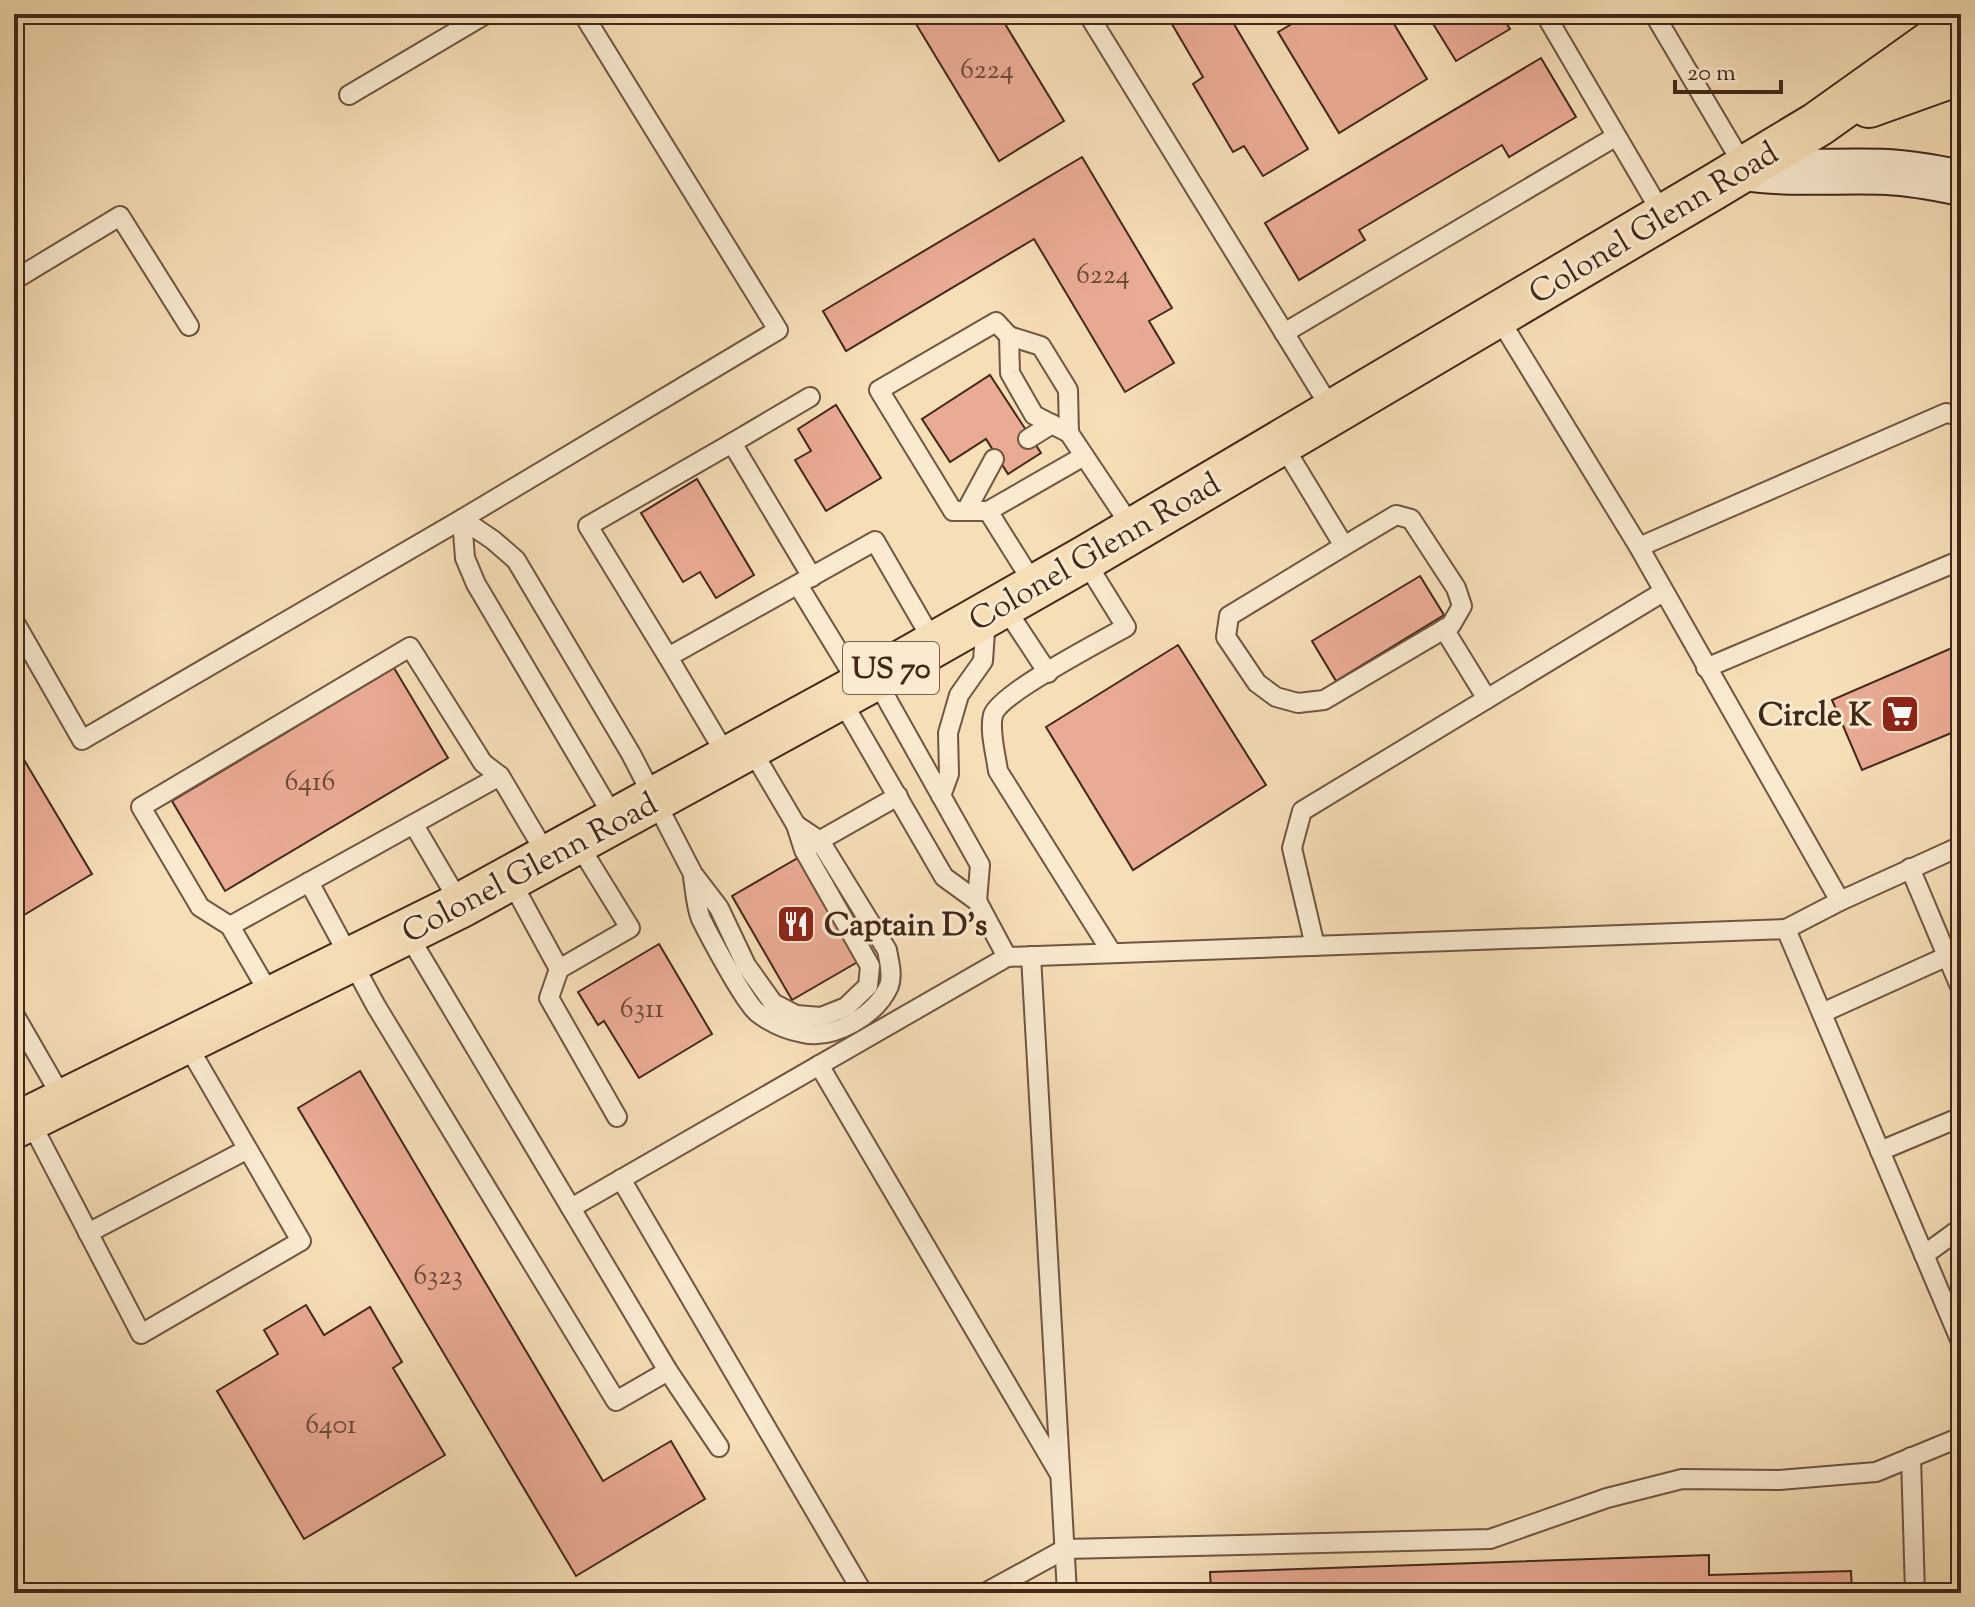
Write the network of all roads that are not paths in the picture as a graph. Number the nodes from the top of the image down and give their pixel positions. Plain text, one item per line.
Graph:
1 (486, 14) edge
2 (583, 14) edge
3 (1088, 14) edge
4 (1545, 14) edge
5 (1654, 14) edge
6 (1961, 22) edge
7 (1961, 72) edge
8 (349, 95) dead end
9 (1818, 124) junction
10 (1615, 137) junction
11 (1745, 168) junction
12 (1961, 183) edge
13 (1664, 217) junction
14 (14, 280) edge
15 (1497, 315) junction
16 (189, 326) dead end
17 (1284, 333) junction
18 (1009, 336) junction
19 (810, 397) dead end
20 (1333, 412) junction
21 (1961, 416) edge
22 (1052, 424) junction
23 (1069, 433) junction
24 (1028, 439) dead end
25 (1281, 442) junction
26 (732, 443) junction
27 (1084, 456) junction
28 (994, 459) dead end
29 (966, 511) junction
30 (988, 511) junction
31 (462, 519) junction
32 (1133, 529) junction
33 (1344, 546) junction
34 (1639, 547) junction
35 (1084, 559) junction
36 (1961, 560) edge
37 (805, 581) junction
38 (1663, 592) junction
39 (1008, 601) junction
40 (14, 621) edge
41 (1444, 629) junction
42 (934, 643) junction
43 (668, 657) junction
44 (1706, 668) junction
45 (1048, 673) junction
46 (858, 686) junction
47 (1487, 699) junction
48 (739, 753) junction
49 (500, 776) junction
50 (898, 796) junction
51 (941, 796) junction
52 (655, 800) junction
53 (616, 821) junction
54 (414, 825) junction
55 (812, 845) junction
56 (1961, 846) edge
57 (562, 849) junction
58 (1910, 868) junction
59 (510, 879) junction
60 (309, 882) junction
61 (977, 901) junction
62 (1840, 901) junction
63 (461, 905) junction
64 (230, 926) junction
65 (1786, 929) junction
66 (407, 933) junction
67 (1315, 946) junction
68 (1112, 953) junction
69 (1954, 953) edge
70 (1031, 956) junction
71 (1007, 957) junction
72 (350, 960) junction
73 (559, 969) junction
74 (1961, 989) edge
75 (272, 998) junction
76 (1822, 1013) junction
77 (14, 1014) edge
78 (185, 1041) junction
79 (819, 1065) junction
80 (35, 1116) edge
81 (617, 1117) dead end
82 (1961, 1117) edge
83 (246, 1150) junction
84 (1880, 1151) junction
85 (621, 1179) junction
86 (571, 1208) junction
87 (1961, 1228) edge
88 (88, 1233) junction
89 (1924, 1255) junction
90 (1961, 1342) edge
91 (668, 1371) junction
92 (1961, 1437) edge
93 (719, 1447) dead end
94 (1911, 1457) junction
95 (1061, 1477) junction
96 (1065, 1549) junction
97 (863, 1593) edge
98 (985, 1593) edge
99 (1067, 1593) edge
100 (1915, 1593) edge

1 - 8 lane
2 - 31 lane
3 - 17 lane
4 - 10 lane
5 - 11 lane
6 - 9 main road, Colonel Glenn Road / US 70
7 - 9 main road, Colonel Glenn Road / US 70
9 - 11 main road, Colonel Glenn Road / US 70
10 - 13 lane
10 - 17 lane
11 - 12 main road
11 - 13 main road, Colonel Glenn Road / US 70
13 - 15 main road, Colonel Glenn Road / US 70
14 - 16 lane
15 - 20 main road, Colonel Glenn Road / US 70
15 - 34 lane
17 - 20 lane
18 - 22 lane
18 - 23 lane
18 - 29 lane
19 - 26 lane
20 - 25 main road, Colonel Glenn Road / US 70
21 - 34 lane
22 - 23 lane
22 - 24 lane
23 - 27 lane
25 - 32 main road, Colonel Glenn Road / US 70
25 - 33 lane
26 - 37 lane
26 - 43 lane
27 - 30 lane
27 - 32 lane
28 - 29 lane
29 - 30 lane
30 - 39 lane
31 - 40 lane
31 - 52 lane
31 - 53 lane
32 - 35 main road, Colonel Glenn Road / US 70
33 - 41 lane
33 - 41 lane
34 - 38 lane
35 - 39 main road, Colonel Glenn Road / US 70
35 - 45 lane
36 - 44 lane
37 - 42 lane
37 - 43 lane
37 - 46 lane
38 - 44 lane
38 - 47 lane
39 - 42 main road, Colonel Glenn Road / US 70
39 - 45 lane
39 - 51 lane
41 - 47 lane
42 - 46 main road, Colonel Glenn Road / US 70
43 - 48 lane
44 - 62 lane
45 - 68 lane
46 - 48 main road, Colonel Glenn Road / US 70
46 - 50 lane
46 - 51 lane
47 - 67 lane
48 - 52 main road, Colonel Glenn Road / US 70
48 - 55 lane
49 - 54 lane
49 - 57 lane
49 - 64 lane
50 - 55 lane
50 - 61 lane
51 - 61 lane
52 - 53 main road, Colonel Glenn Road / US 70
52 - 55 lane
53 - 57 main road, Colonel Glenn Road / US 70
54 - 60 lane
54 - 63 lane
56 - 58 lane
57 - 59 main road, Colonel Glenn Road / US 70
57 - 73 lane
58 - 62 lane
58 - 69 lane
59 - 63 main road, Colonel Glenn Road / US 70
59 - 73 lane
60 - 64 lane
60 - 72 lane
61 - 71 lane
62 - 65 lane
63 - 66 main road, Colonel Glenn Road / US 70
64 - 75 lane
65 - 67 lane
65 - 76 lane
66 - 72 main road, Colonel Glenn Road / US 70
66 - 86 lane
67 - 68 lane
68 - 70 lane
69 - 74 lane
69 - 76 lane
70 - 71 lane
70 - 95 lane
71 - 79 lane
72 - 75 main road, Colonel Glenn Road / US 70
72 - 91 lane
73 - 81 lane
75 - 78 main road, Colonel Glenn Road / US 70
76 - 84 lane
77 - 80 lane
78 - 80 main road, Colonel Glenn Road / US 70
78 - 83 lane
79 - 85 lane
79 - 95 lane
80 - 88 lane
82 - 84 lane
83 - 88 lane
83 - 88 lane
84 - 89 lane
85 - 86 lane
85 - 97 lane
86 - 91 lane
87 - 89 lane
89 - 90 lane
91 - 93 lane
92 - 94 lane
94 - 96 lane
94 - 100 lane
95 - 96 lane
96 - 98 lane
96 - 99 lane

